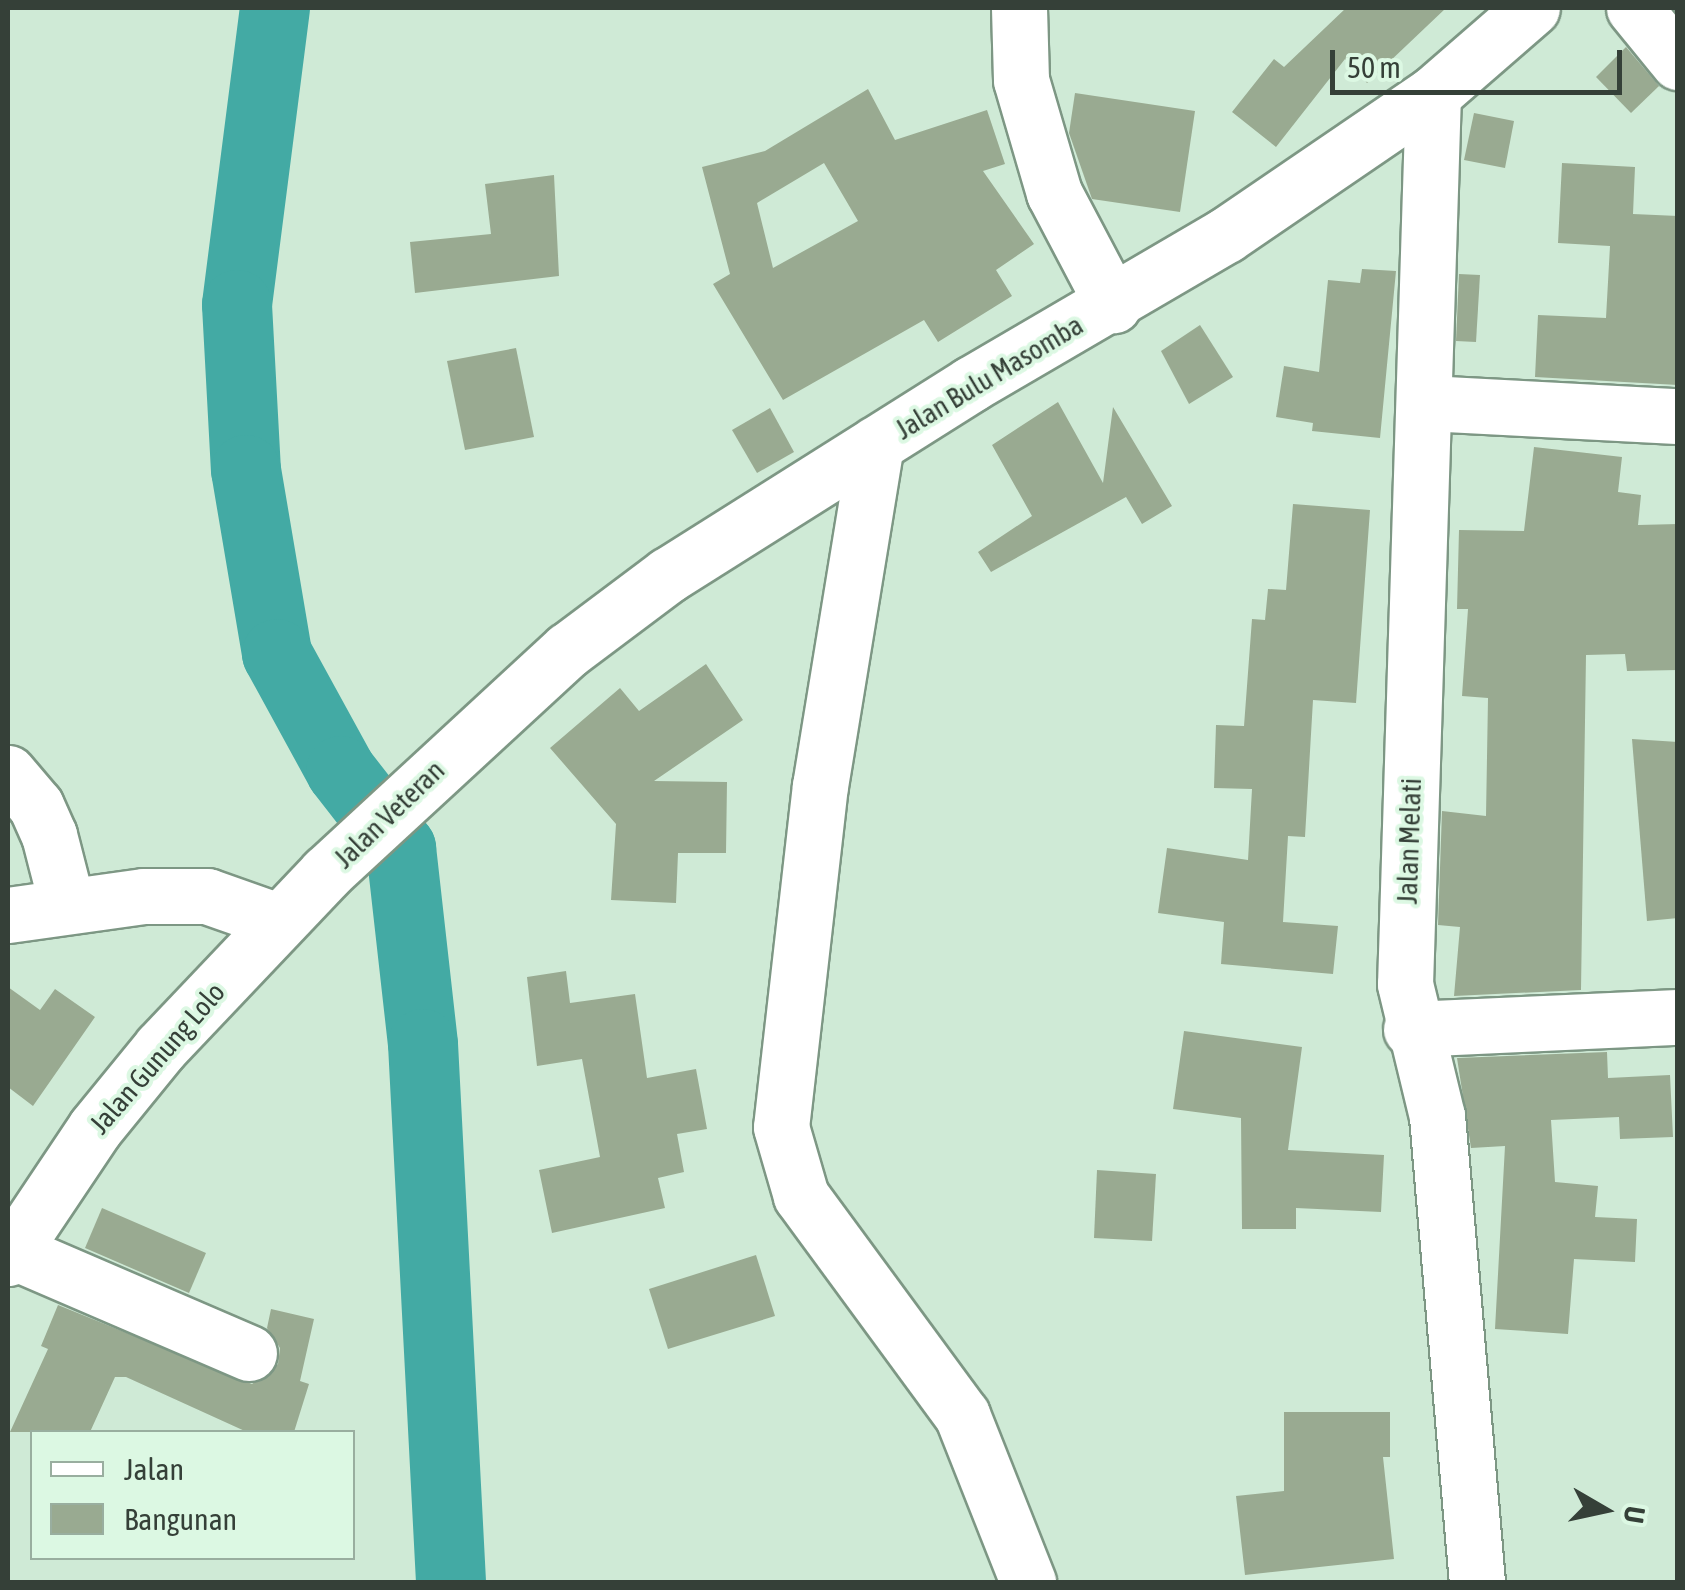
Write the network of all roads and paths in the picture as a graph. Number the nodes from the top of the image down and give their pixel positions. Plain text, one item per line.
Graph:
1 (1019, 8) edge
2 (1532, 8) edge
3 (1634, 8) edge
4 (1678, 62) edge
5 (1433, 94) junction
6 (1113, 305) junction
7 (1426, 402) junction
8 (1678, 416) edge
9 (876, 444) junction
10 (451, 754) joint
11 (8, 774) edge
12 (326, 874) joint
13 (67, 905) junction
14 (8, 915) edge
15 (278, 921) junction
16 (1678, 1017) edge
17 (1412, 1030) junction
18 (10, 1254) edge
19 (250, 1353) dead end
20 (1028, 1582) edge
21 (1477, 1582) edge

1 - 6 street
2 - 5 street, Jalan Bulu Masomba
3 - 4 street
5 - 6 street, Jalan Bulu Masomba
5 - 7 street, Jalan Melati
6 - 9 street, Jalan Bulu Masomba
7 - 8 street
7 - 17 street, Jalan Melati
9 - 10 street, Jalan Bulu Masomba
9 - 20 street
10 - 12 street, Jalan Veteran
11 - 13 street
12 - 15 street, Jalan Gunung Lolo
13 - 14 street
13 - 15 street
15 - 18 street, Jalan Gunung Lolo
16 - 17 street
17 - 21 street, Jalan Melati
18 - 19 street

